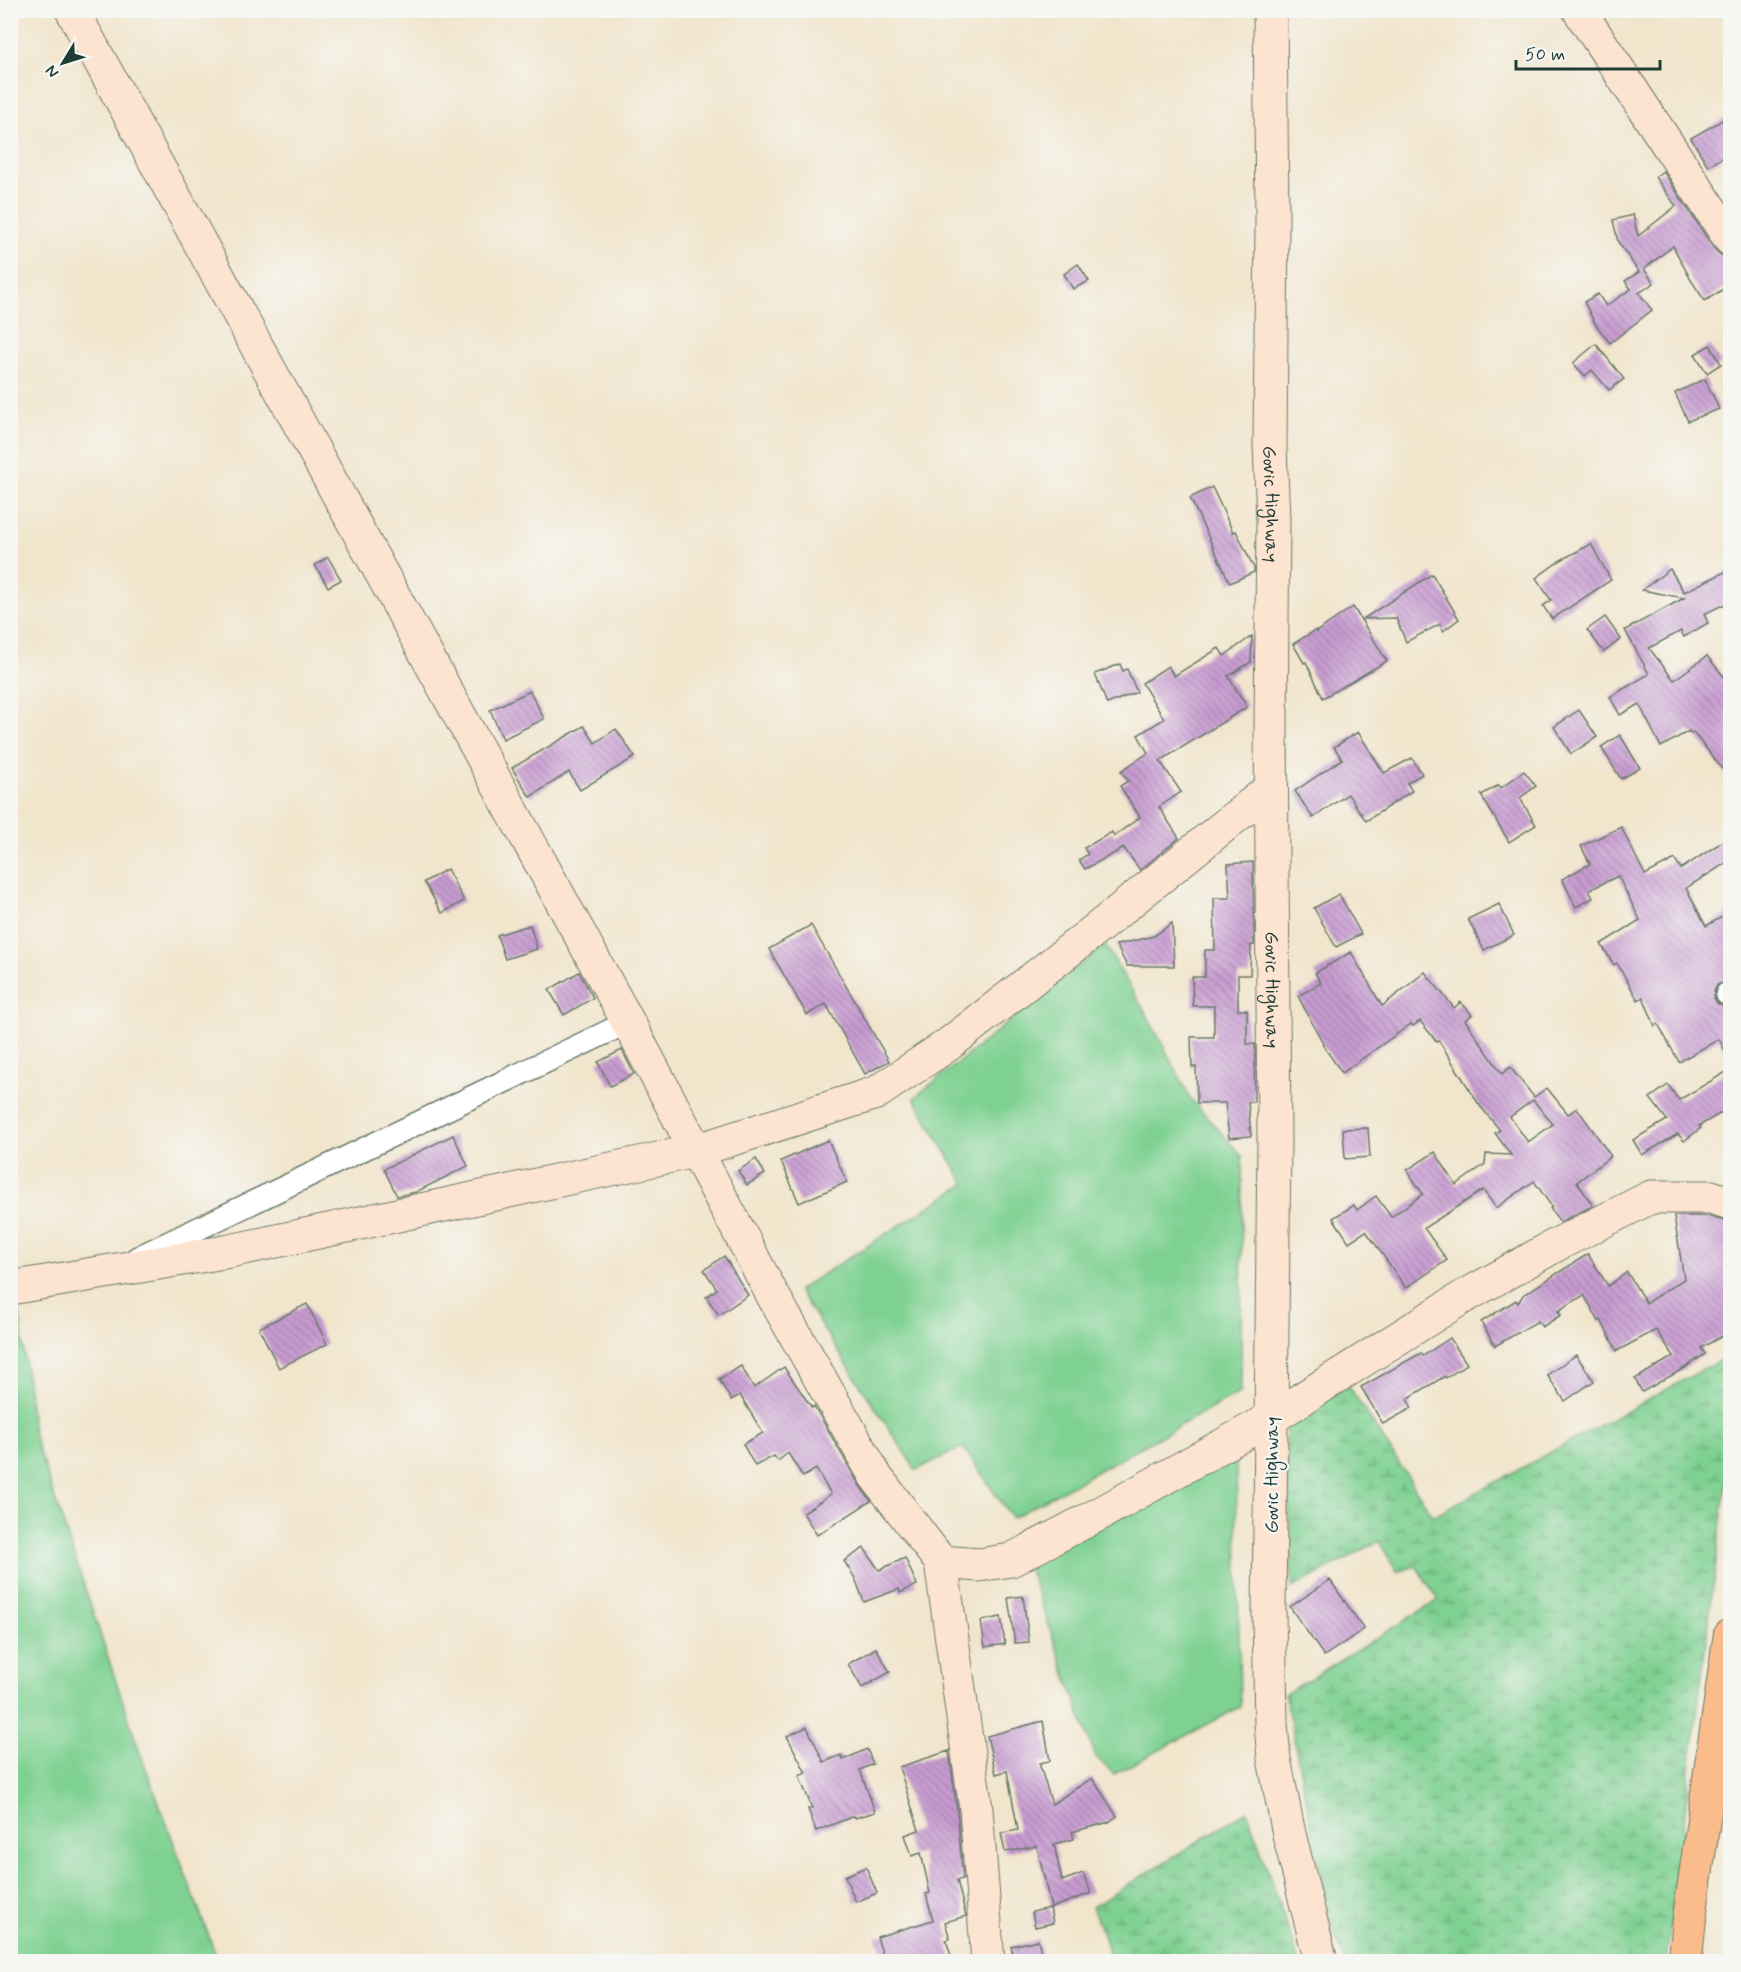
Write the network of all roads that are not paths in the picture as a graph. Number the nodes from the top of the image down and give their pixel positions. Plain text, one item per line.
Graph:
1 (72, 10) edge
2 (1270, 10) edge
3 (1579, 10) edge
4 (1731, 239) edge
5 (1271, 788) junction
6 (627, 1022) junction
7 (695, 1151) junction
8 (1731, 1203) edge
9 (108, 1272) junction
10 (10, 1288) edge
11 (1270, 1419) junction
12 (941, 1562) junction
13 (1731, 1636) edge
14 (988, 1962) edge
15 (1321, 1962) edge
16 (1686, 1962) edge

1 - 6 street
2 - 5 street, Govic Highway
3 - 4 street
5 - 7 street
5 - 11 street, Govic Highway
6 - 7 street
6 - 9 street
7 - 9 street
7 - 12 street
8 - 11 street
9 - 10 street
11 - 12 street
11 - 15 street, Govic Highway
12 - 14 street
13 - 16 main road

